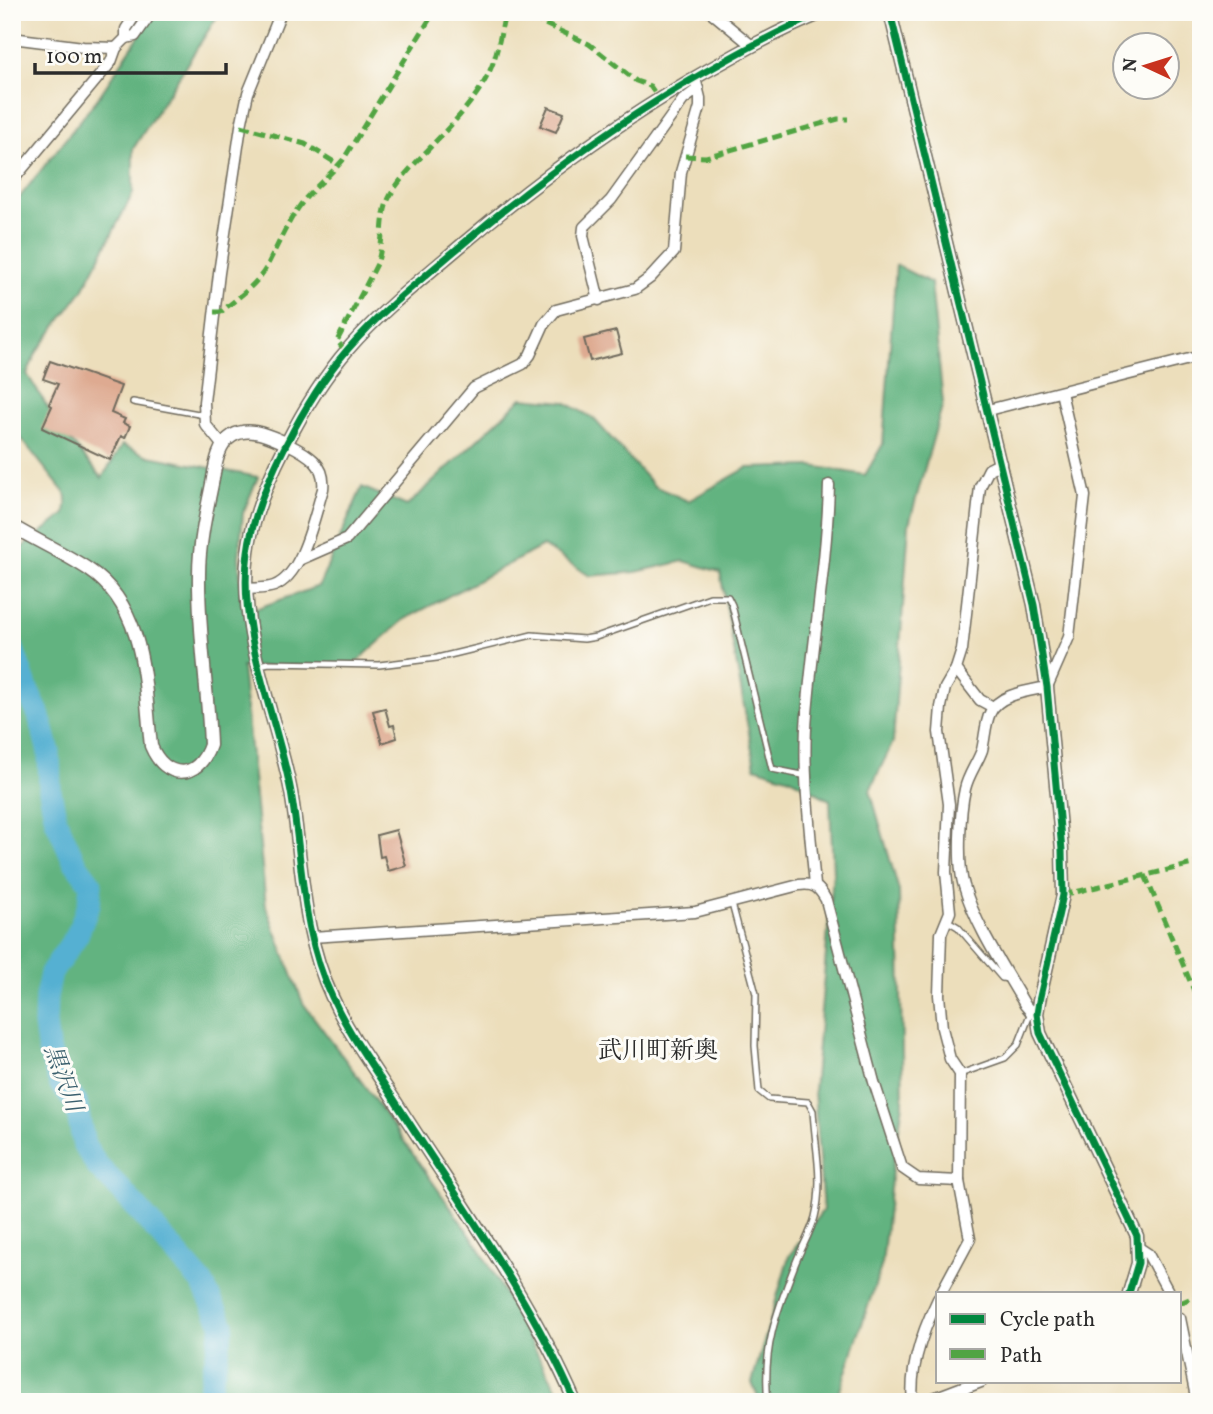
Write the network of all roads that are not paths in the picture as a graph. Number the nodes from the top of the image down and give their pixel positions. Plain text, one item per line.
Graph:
1 (137, 12) edge
2 (152, 12) edge
3 (281, 12) edge
4 (711, 12) edge
5 (824, 12) edge
6 (890, 12) edge
7 (12, 38) edge
8 (125, 38) junction
9 (751, 45) junction
10 (116, 48) junction
11 (697, 83) junction
12 (12, 181) edge
13 (599, 300) junction
14 (1201, 356) edge
15 (1061, 392) junction
16 (133, 402) dead end
17 (988, 410) junction
18 (204, 415) junction
19 (288, 444) junction
20 (223, 446) junction
21 (1001, 463) junction
22 (829, 485) dead end
23 (12, 526) edge
24 (299, 561) junction
25 (246, 589) junction
26 (257, 666) junction
27 (956, 669) junction
28 (1047, 687) junction
29 (993, 707) junction
30 (807, 776) junction
31 (815, 885) junction
32 (732, 904) junction
33 (948, 921) junction
34 (312, 937) junction
35 (1011, 979) junction
36 (1034, 1013) junction
37 (960, 1074) junction
38 (959, 1181) junction
39 (1139, 1248) junction
40 (942, 1292) edge
41 (1129, 1292) edge
42 (1168, 1292) edge
43 (936, 1305) edge
44 (1182, 1325) edge
45 (978, 1382) edge
46 (575, 1402) edge
47 (768, 1402) edge
48 (913, 1402) edge
49 (926, 1402) edge
50 (1197, 1402) edge

1 - 8 street
2 - 8 street
3 - 18 street
4 - 9 street
5 - 9 street
6 - 17 street
7 - 10 street
8 - 10 street
9 - 11 street
10 - 12 street
11 - 13 street
11 - 13 street
11 - 19 street
13 - 24 street
14 - 15 street
15 - 17 street
15 - 28 street
16 - 18 lane
17 - 21 street
18 - 20 street
19 - 20 street
19 - 24 street
19 - 25 street
20 - 23 street
21 - 27 street
21 - 28 street
22 - 30 street
24 - 25 street
25 - 26 street
26 - 30 lane
26 - 34 street
27 - 29 street
27 - 33 street
28 - 29 street
28 - 36 street
29 - 35 street
30 - 31 street
31 - 32 street
31 - 38 street
32 - 34 street
32 - 47 lane
33 - 35 lane
33 - 37 street
34 - 46 street
35 - 36 street
36 - 37 lane
36 - 39 street
37 - 38 street
38 - 40 street
39 - 41 street
39 - 42 street
43 - 48 street
44 - 50 street
45 - 49 street

